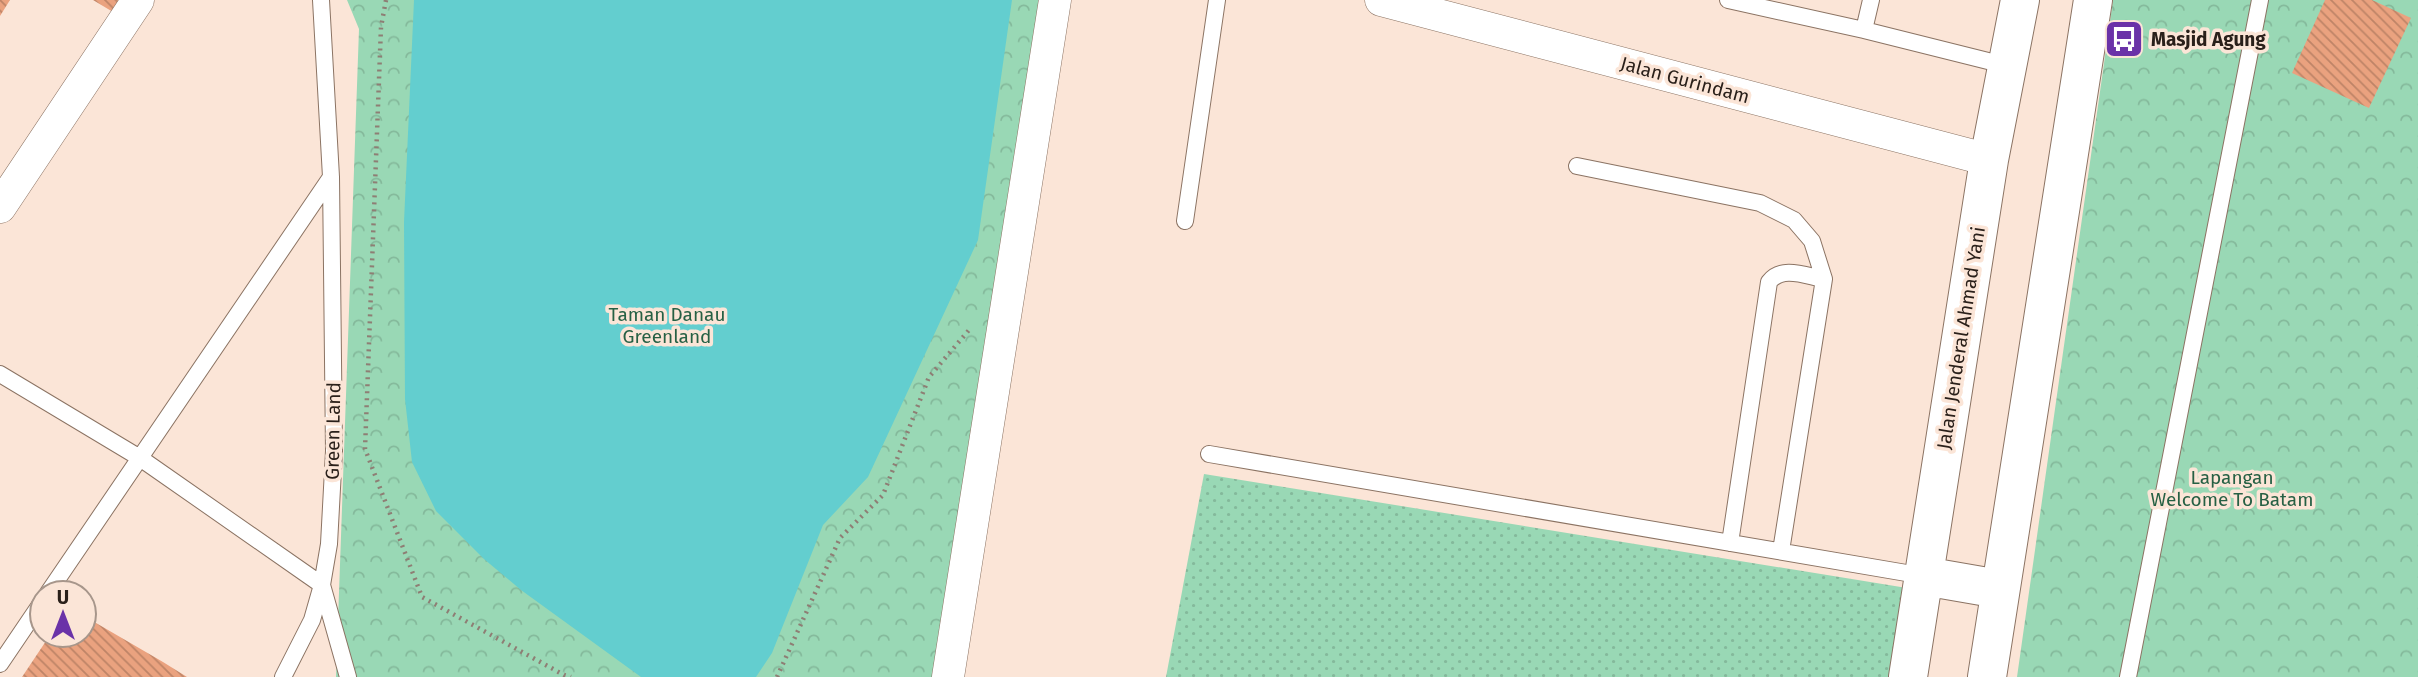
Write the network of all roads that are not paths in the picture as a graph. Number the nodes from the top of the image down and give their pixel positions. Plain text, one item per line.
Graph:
1 (138, 0) edge
2 (321, 0) edge
3 (1055, 0) edge
4 (1217, 0) edge
5 (1381, 0) edge
6 (1728, 0) edge
7 (1871, 0) edge
8 (2020, 0) edge
9 (2093, 0) edge
10 (2260, 0) edge
11 (1443, 8) edge
12 (1864, 30) junction
13 (2008, 66) junction
14 (1989, 160) junction
15 (1577, 166) dead end
16 (331, 177) junction
17 (0, 208) edge
18 (1185, 221) dead end
19 (1824, 279) junction
20 (0, 374) edge
21 (1209, 454) dead end
22 (140, 458) junction
23 (1730, 543) junction
24 (1781, 551) junction
25 (1924, 576) junction
26 (58, 579) edge
27 (322, 585) junction
28 (1999, 589) junction
29 (28, 623) edge
30 (0, 664) edge
31 (283, 677) edge
32 (348, 677) edge
33 (948, 677) edge
34 (1908, 677) edge
35 (1987, 677) edge
36 (2128, 677) edge

1 - 17 street
2 - 16 lane, Green Land
3 - 33 street
4 - 18 lane
5 - 11 street, Jalan Gurindam
6 - 12 lane
7 - 12 lane
8 - 13 highway, Jalan Jenderal Ahmad Yani
9 - 28 highway
10 - 36 lane
11 - 14 street, Jalan Gurindam
12 - 13 lane
13 - 14 highway, Jalan Jenderal Ahmad Yani
14 - 25 highway, Jalan Jenderal Ahmad Yani
15 - 19 lane
16 - 22 lane
16 - 27 lane, Green Land
19 - 23 lane
19 - 24 lane
20 - 22 lane
21 - 23 lane
22 - 26 lane
22 - 27 lane
23 - 24 lane
24 - 25 lane
25 - 28 highway
25 - 34 highway, Jalan Jenderal Ahmad Yani
27 - 31 lane, Green Land
27 - 32 lane
28 - 35 highway
29 - 30 lane

